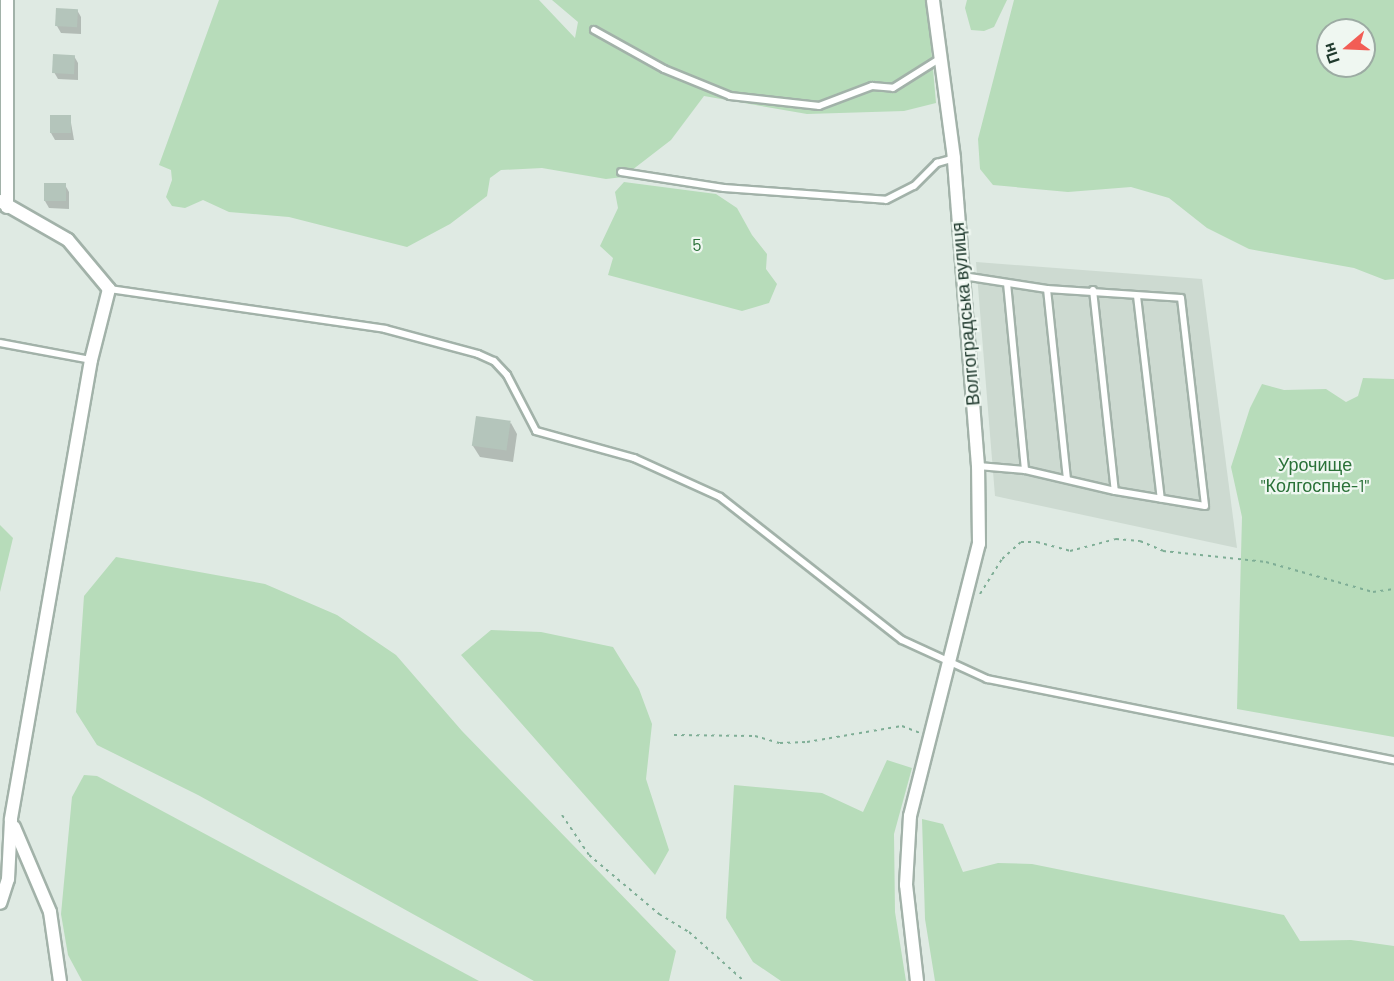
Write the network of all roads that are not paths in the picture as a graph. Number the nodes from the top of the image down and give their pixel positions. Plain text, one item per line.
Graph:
1 (7, 0) edge
2 (933, 0) edge
3 (594, 30) dead end
4 (939, 59) junction
5 (954, 158) junction
6 (621, 172) dead end
7 (4, 204) edge
8 (961, 276) junction
9 (1007, 283) junction
10 (109, 289) junction
11 (1047, 289) junction
12 (1092, 290) junction
13 (1137, 296) junction
14 (0, 343) edge
15 (91, 360) junction
16 (978, 466) junction
17 (1025, 470) junction
18 (1067, 479) junction
19 (1115, 491) junction
20 (1161, 499) junction
21 (950, 662) junction
22 (1394, 760) edge
23 (0, 812) edge
24 (12, 820) junction
25 (0, 903) edge
26 (60, 981) edge
27 (917, 981) edge

1 - 7 street
2 - 4 street, Волгоградська вулиця
3 - 4 lane
4 - 5 street, Волгоградська вулиця
5 - 6 lane
5 - 8 street, Волгоградська вулиця
7 - 10 street
8 - 9 lane
8 - 16 street, Волгоградська вулиця
9 - 11 lane
9 - 17 lane
10 - 15 street
10 - 21 lane
11 - 12 lane
11 - 18 lane
12 - 13 lane
12 - 19 lane
13 - 20 lane
13 - 20 lane
14 - 15 lane
15 - 24 street
16 - 17 lane
16 - 21 street, Волгоградська вулиця
17 - 18 lane
18 - 19 lane
19 - 20 lane
21 - 22 lane
21 - 27 street, Волгоградська вулиця
23 - 24 street
24 - 25 street
24 - 26 street

